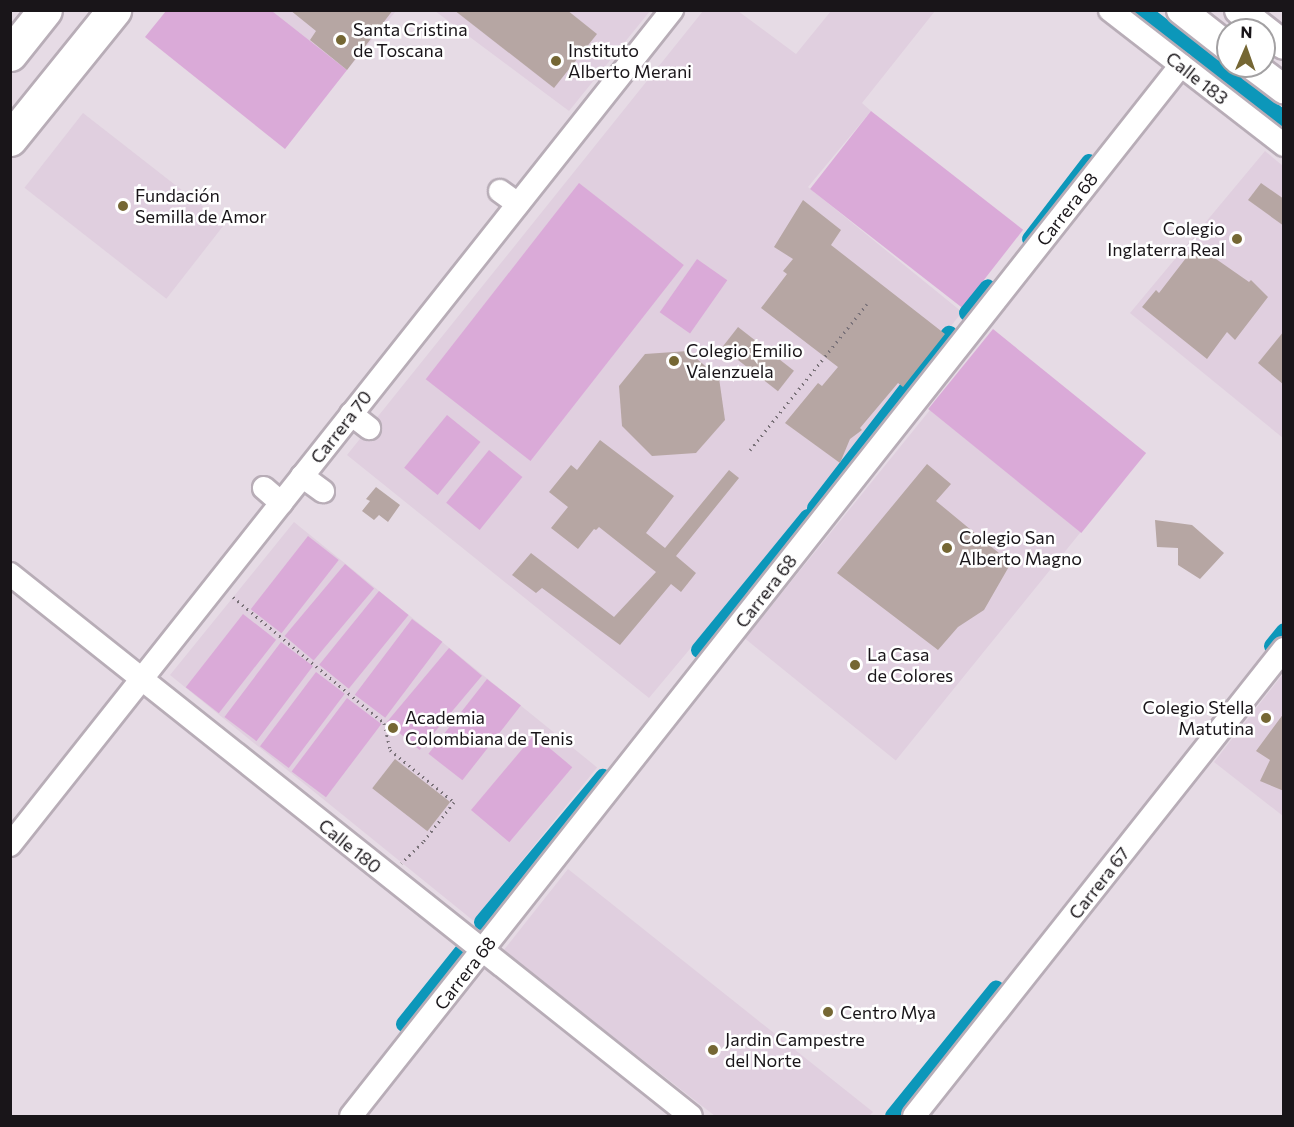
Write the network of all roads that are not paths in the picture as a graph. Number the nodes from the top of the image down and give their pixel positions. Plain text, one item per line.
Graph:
1 (20, 10) edge
2 (45, 10) edge
3 (87, 10) edge
4 (114, 10) edge
5 (672, 10) edge
6 (1110, 10) edge
7 (1181, 10) edge
8 (1239, 10) edge
9 (10, 22) edge
10 (1216, 38) edge
11 (1284, 45) edge
12 (10, 54) edge
13 (1181, 65) junction
14 (1269, 78) edge
15 (1284, 89) edge
16 (10, 107) edge
17 (10, 139) edge
18 (1284, 145) edge
19 (351, 414) junction
20 (369, 428) dead end
21 (302, 476) junction
22 (264, 488) dead end
23 (323, 491) dead end
24 (281, 503) junction
25 (10, 574) edge
26 (1284, 649) edge
27 (141, 679) junction
28 (10, 845) edge
29 (483, 951) junction
30 (351, 1116) edge
31 (691, 1116) edge
32 (914, 1116) edge

1 - 9 highway
2 - 12 highway
3 - 16 highway
4 - 17 highway
5 - 19 street, Carrera 70
6 - 13 street, Calle 183
7 - 10 main road
8 - 11 main road
13 - 18 street, Calle 183
13 - 29 street, Carrera 68
14 - 15 main road
19 - 20 street
19 - 21 street, Carrera 70
21 - 23 street
21 - 24 street, Carrera 70
22 - 24 street
24 - 27 street, Carrera 70
25 - 27 street, Calle 180
26 - 32 street, Carrera 67
27 - 28 street, Carrera 70
27 - 29 street, Calle 180
29 - 30 street, Carrera 68
29 - 31 street, Calle 180

